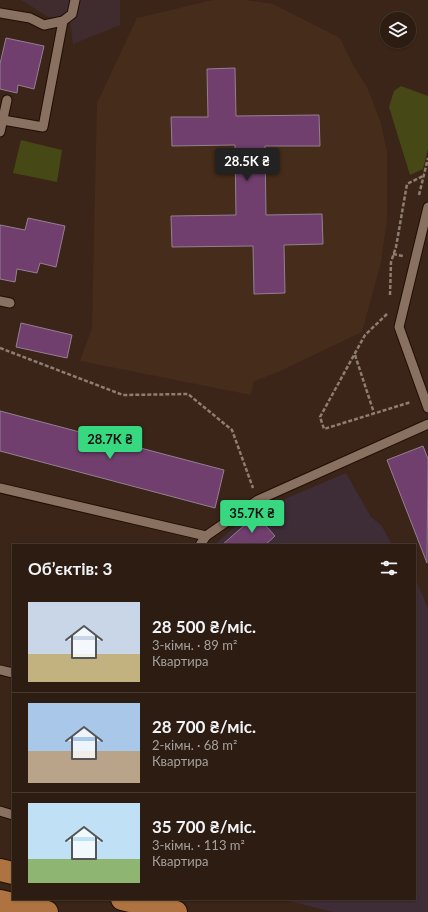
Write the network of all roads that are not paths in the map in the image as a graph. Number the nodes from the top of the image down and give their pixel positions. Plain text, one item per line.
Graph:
1 (75, 0) edge
2 (0, 13) edge
3 (63, 22) junction
4 (7, 100) dead end
5 (3, 120) junction
6 (0, 132) edge
7 (428, 207) edge
8 (0, 300) edge
9 (10, 303) dead end
10 (428, 408) edge
11 (428, 424) edge
12 (0, 488) edge
13 (206, 536) junction
14 (201, 544) edge
15 (0, 670) edge
16 (12, 674) edge
17 (0, 811) edge
18 (12, 815) edge
19 (0, 870) edge
20 (12, 873) edge
21 (130, 900) edge
22 (0, 901) edge
23 (147, 902) edge
24 (47, 912) edge
25 (176, 912) edge

1 - 3 lane
2 - 3 lane
3 - 5 lane
4 - 5 lane
5 - 6 lane
7 - 10 lane
8 - 9 lane
11 - 13 lane
12 - 13 lane
13 - 14 lane
15 - 16 lane
17 - 18 lane
19 - 20 main road
21 - 23 main road
22 - 24 main road
23 - 25 main road

